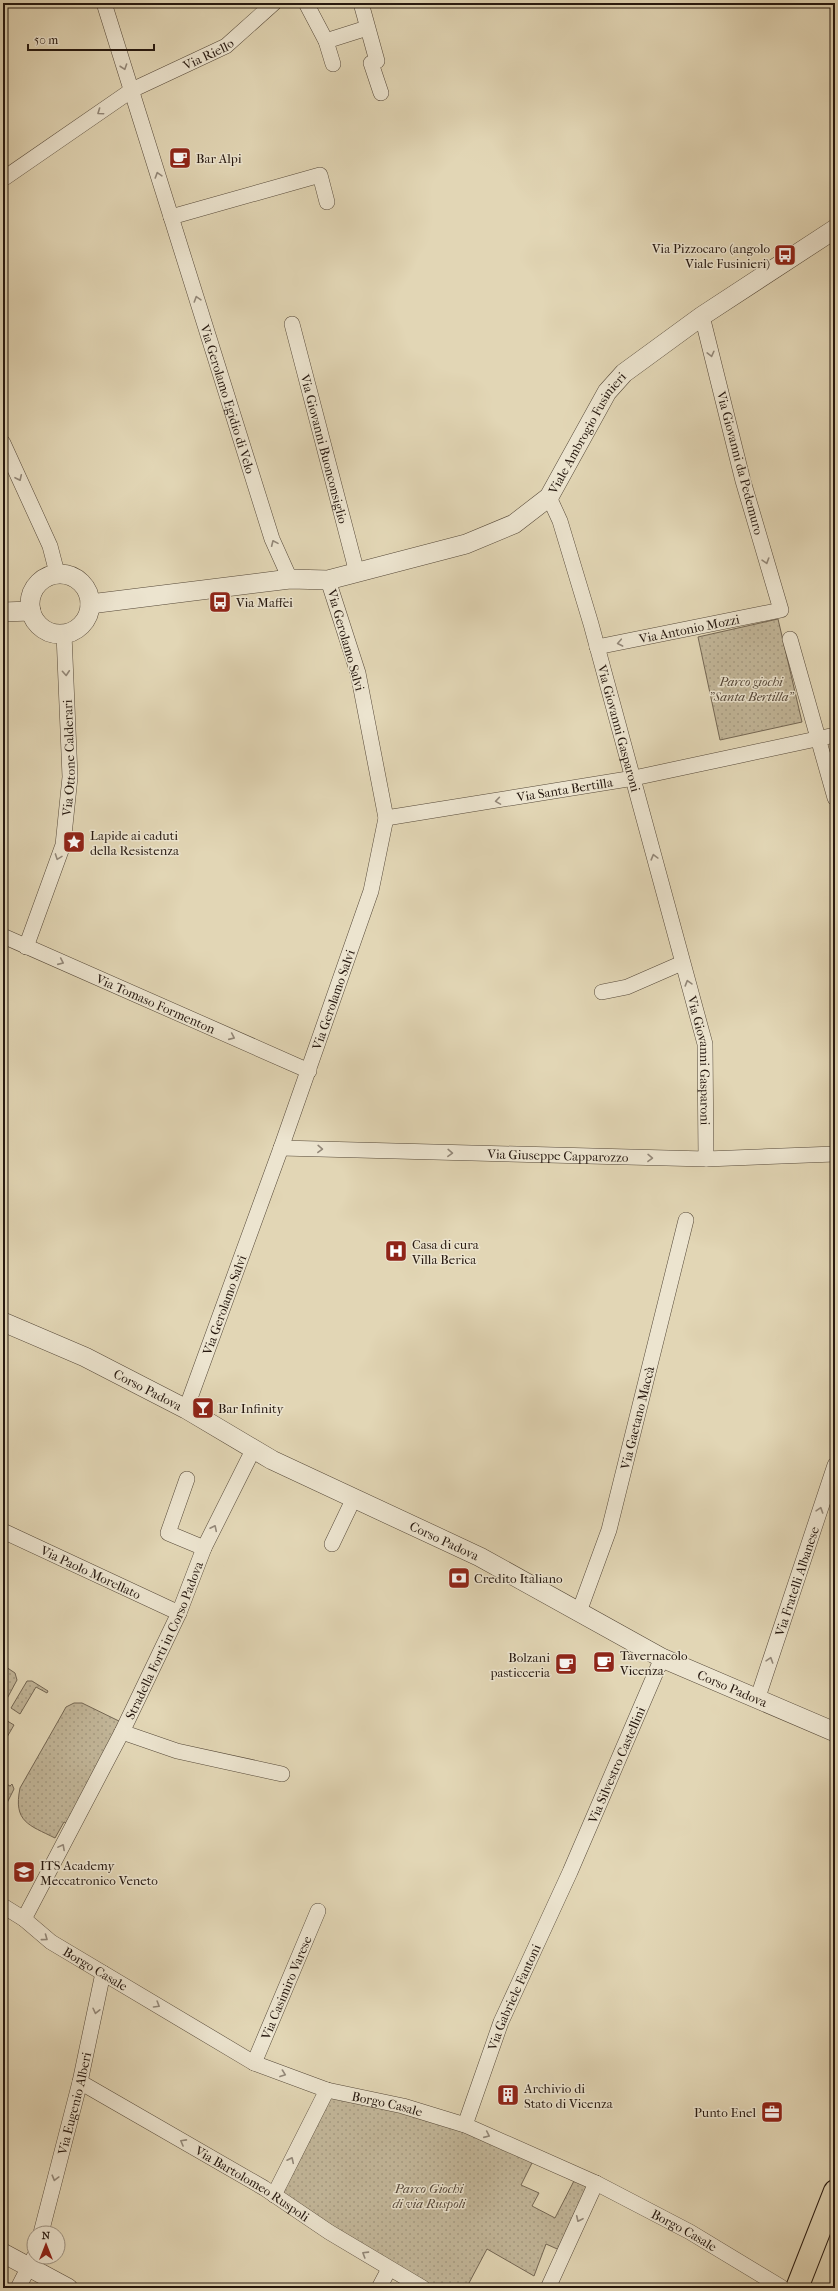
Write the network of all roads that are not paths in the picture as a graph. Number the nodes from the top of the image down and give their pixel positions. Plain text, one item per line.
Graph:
1 (104, 3) edge
2 (306, 3) edge
3 (361, 3) edge
4 (269, 5) edge
5 (367, 28) junction
6 (326, 41) junction
7 (333, 64) dead end
8 (132, 90) junction
9 (381, 93) dead end
10 (3, 179) edge
11 (327, 202) dead end
12 (172, 217) junction
13 (835, 229) edge
14 (702, 316) junction
15 (292, 324) dead end
16 (3, 443) edge
17 (549, 497) junction
18 (57, 573) junction
19 (357, 573) junction
20 (290, 579) junction
21 (328, 580) junction
22 (90, 604) junction
23 (781, 610) joint
24 (30, 611) junction
25 (3, 612) edge
26 (64, 634) junction
27 (790, 639) dead end
28 (597, 647) junction
29 (835, 735) edge
30 (819, 738) junction
31 (634, 778) junction
32 (835, 798) edge
33 (386, 818) junction
34 (3, 936) edge
35 (26, 947) junction
36 (682, 963) junction
37 (602, 992) dead end
38 (309, 1071) junction
39 (281, 1148) junction
40 (835, 1154) edge
41 (706, 1159) junction
42 (686, 1220) dead end
43 (3, 1322) edge
44 (186, 1409) junction
45 (253, 1450) junction
46 (835, 1465) edge
47 (187, 1479) dead end
48 (353, 1500) junction
49 (3, 1531) edge
50 (332, 1544) dead end
51 (204, 1548) junction
52 (579, 1612) junction
53 (179, 1613) junction
54 (662, 1658) junction
55 (758, 1697) junction
56 (122, 1732) junction
57 (835, 1732) edge
58 (282, 1774) dead end
59 (570, 1872) joint
60 (3, 1906) edge
61 (318, 1911) dead end
62 (24, 1919) junction
63 (103, 1972) junction
64 (254, 2063) junction
65 (80, 2082) junction
66 (327, 2090) junction
67 (465, 2124) junction
68 (596, 2183) junction
69 (835, 2191) edge
70 (274, 2195) junction
71 (43, 2225) edge
72 (3, 2253) edge
73 (26, 2260) edge
74 (30, 2265) edge
75 (36, 2265) edge
76 (389, 2269) junction
77 (18, 2288) edge
78 (68, 2288) edge
79 (379, 2288) edge
80 (423, 2288) edge
81 (548, 2288) edge
82 (786, 2288) edge

1 -> 8 street, Via Gerolamo Egidio di Velo
2 - 6 street
3 - 5 street
4 - 8 street, Via Riello
5 - 6 street
5 - 9 street
6 - 7 street
8 -> 10 street, Via Riello
12 -> 8 street, Via Gerolamo Egidio di Velo
11 - 12 street
20 -> 12 street, Via Gerolamo Egidio di Velo
13 - 14 street, Viale Ambrogio Fusinieri
14 - 17 street, Viale Ambrogio Fusinieri
14 -> 23 street, Via Giovanni da Pedemuro
15 - 19 street, Via Giovanni Buonconsiglio
16 -> 18 street
17 - 19 street, Viale Ambrogio Fusinieri
17 - 28 street, Via Giovanni Gasparoni
18 - 22 street
18 - 24 street
19 - 21 street, Viale Ambrogio Fusinieri
20 - 21 street, Viale Ambrogio Fusinieri
20 - 22 street, Viale Ambrogio Fusinieri
21 - 33 street, Via Gerolamo Salvi
22 - 26 street
23 -> 28 street, Via Antonio Mozzi
24 - 25 street
24 - 26 street
26 -> 35 street, Via Ottone Calderari
27 - 30 street
28 - 31 street, Via Giovanni Gasparoni
29 - 30 street, Via Santa Bertilla
30 - 31 street, Via Santa Bertilla
30 - 32 street
31 -> 33 street, Via Santa Bertilla
36 -> 31 street, Via Giovanni Gasparoni
33 - 38 street, Via Gerolamo Salvi
34 - 35 street, Via Tomaso Formenton
35 -> 38 street, Via Tomaso Formenton
36 - 37 street
41 -> 36 street, Via Giovanni Gasparoni
38 - 39 street, Via Gerolamo Salvi
39 -> 41 street, Via Giuseppe Capparozzo
39 - 44 street, Via Gerolamo Salvi
40 - 41 street, Via Giuseppe Capparozzo
42 - 52 street, Via Gaetano Maccà
43 - 44 street, Corso Padova
44 - 45 street, Corso Padova
45 - 48 street, Corso Padova
51 -> 45 street, Stradella Forti in Corso Padova
55 -> 46 street, Via Fratelli Albanese
47 - 51 street, Stradella Forti in Corso Padova
48 - 50 street
48 - 52 street, Corso Padova
49 - 53 street, Via Paolo Morellato
51 - 53 street, Stradella Forti in Corso Padova
52 - 54 street, Corso Padova
53 - 56 street, Stradella Forti in Corso Padova
54 - 55 street, Corso Padova
54 - 59 street, Via Silvestro Castellini
55 - 57 street, Corso Padova
56 - 58 street, Stradella Forti in Corso Padova
62 -> 56 street, Stradella Forti in Corso Padova
59 - 67 street, Via Gabriele Fantoni
60 - 62 street, Borgo Casale
61 - 64 street, Via Casimiro Varese
62 -> 63 street, Borgo Casale
63 -> 64 street, Borgo Casale
63 -> 65 street, Via Eugenio Alberi
64 -> 66 street, Borgo Casale
70 -> 65 street, Via Bartolomeo Ruspoli
65 -> 71 street, Via Eugenio Alberi
66 - 67 street, Borgo Casale
70 -> 66 street
67 -> 68 street, Borgo Casale
68 -> 81 street
68 - 82 street, Borgo Casale
69 - 82 main road
76 -> 70 street, Via Bartolomeo Ruspoli
72 - 73 street
74 - 77 street
75 - 78 street
76 - 79 street
76 - 80 street, Via Bartolomeo Ruspoli

